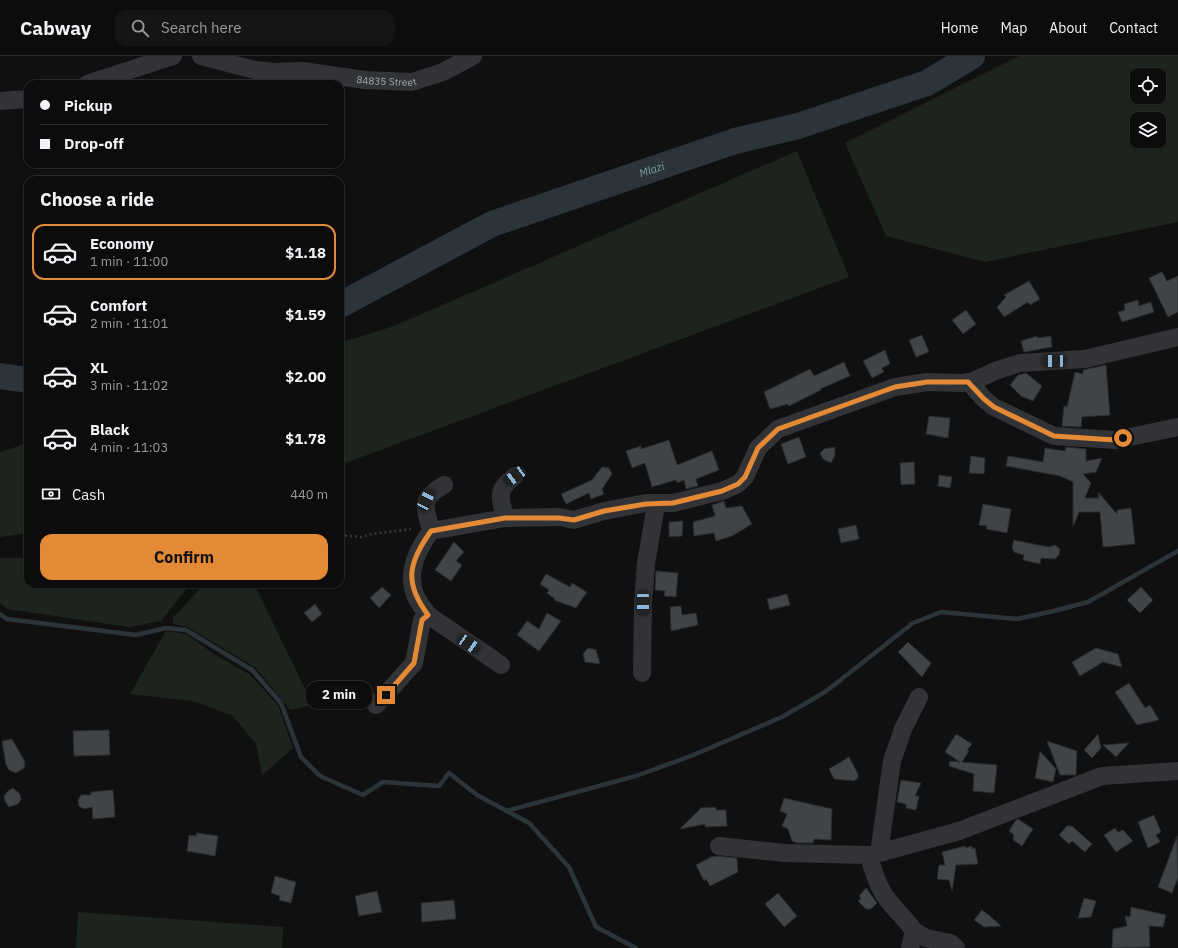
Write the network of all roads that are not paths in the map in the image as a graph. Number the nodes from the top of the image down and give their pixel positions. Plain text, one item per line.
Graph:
1 (172, 56) edge
2 (201, 56) edge
3 (473, 56) edge
4 (99, 80) edge
5 (24, 99) edge
6 (0, 101) edge
7 (1178, 337) edge
8 (968, 382) junction
9 (1178, 427) edge
10 (515, 476) dead end
11 (444, 485) dead end
12 (656, 505) junction
13 (505, 518) junction
14 (431, 531) junction
15 (428, 615) junction
16 (501, 665) dead end
17 (642, 673) dead end
18 (919, 697) dead end
19 (376, 705) dead end
20 (1178, 771) edge
21 (719, 846) dead end
22 (874, 854) junction
23 (912, 940) edge
24 (956, 948) edge

1 - 4 street
2 - 3 street, 84835 Street
5 - 6 street
7 - 8 street
8 - 9 street
8 - 12 street
10 - 13 street
11 - 14 street
12 - 13 street
12 - 17 street
13 - 14 street
14 - 15 street
15 - 16 street
15 - 19 street
18 - 22 street
20 - 22 street
21 - 22 street
22 - 23 street
23 - 24 street

